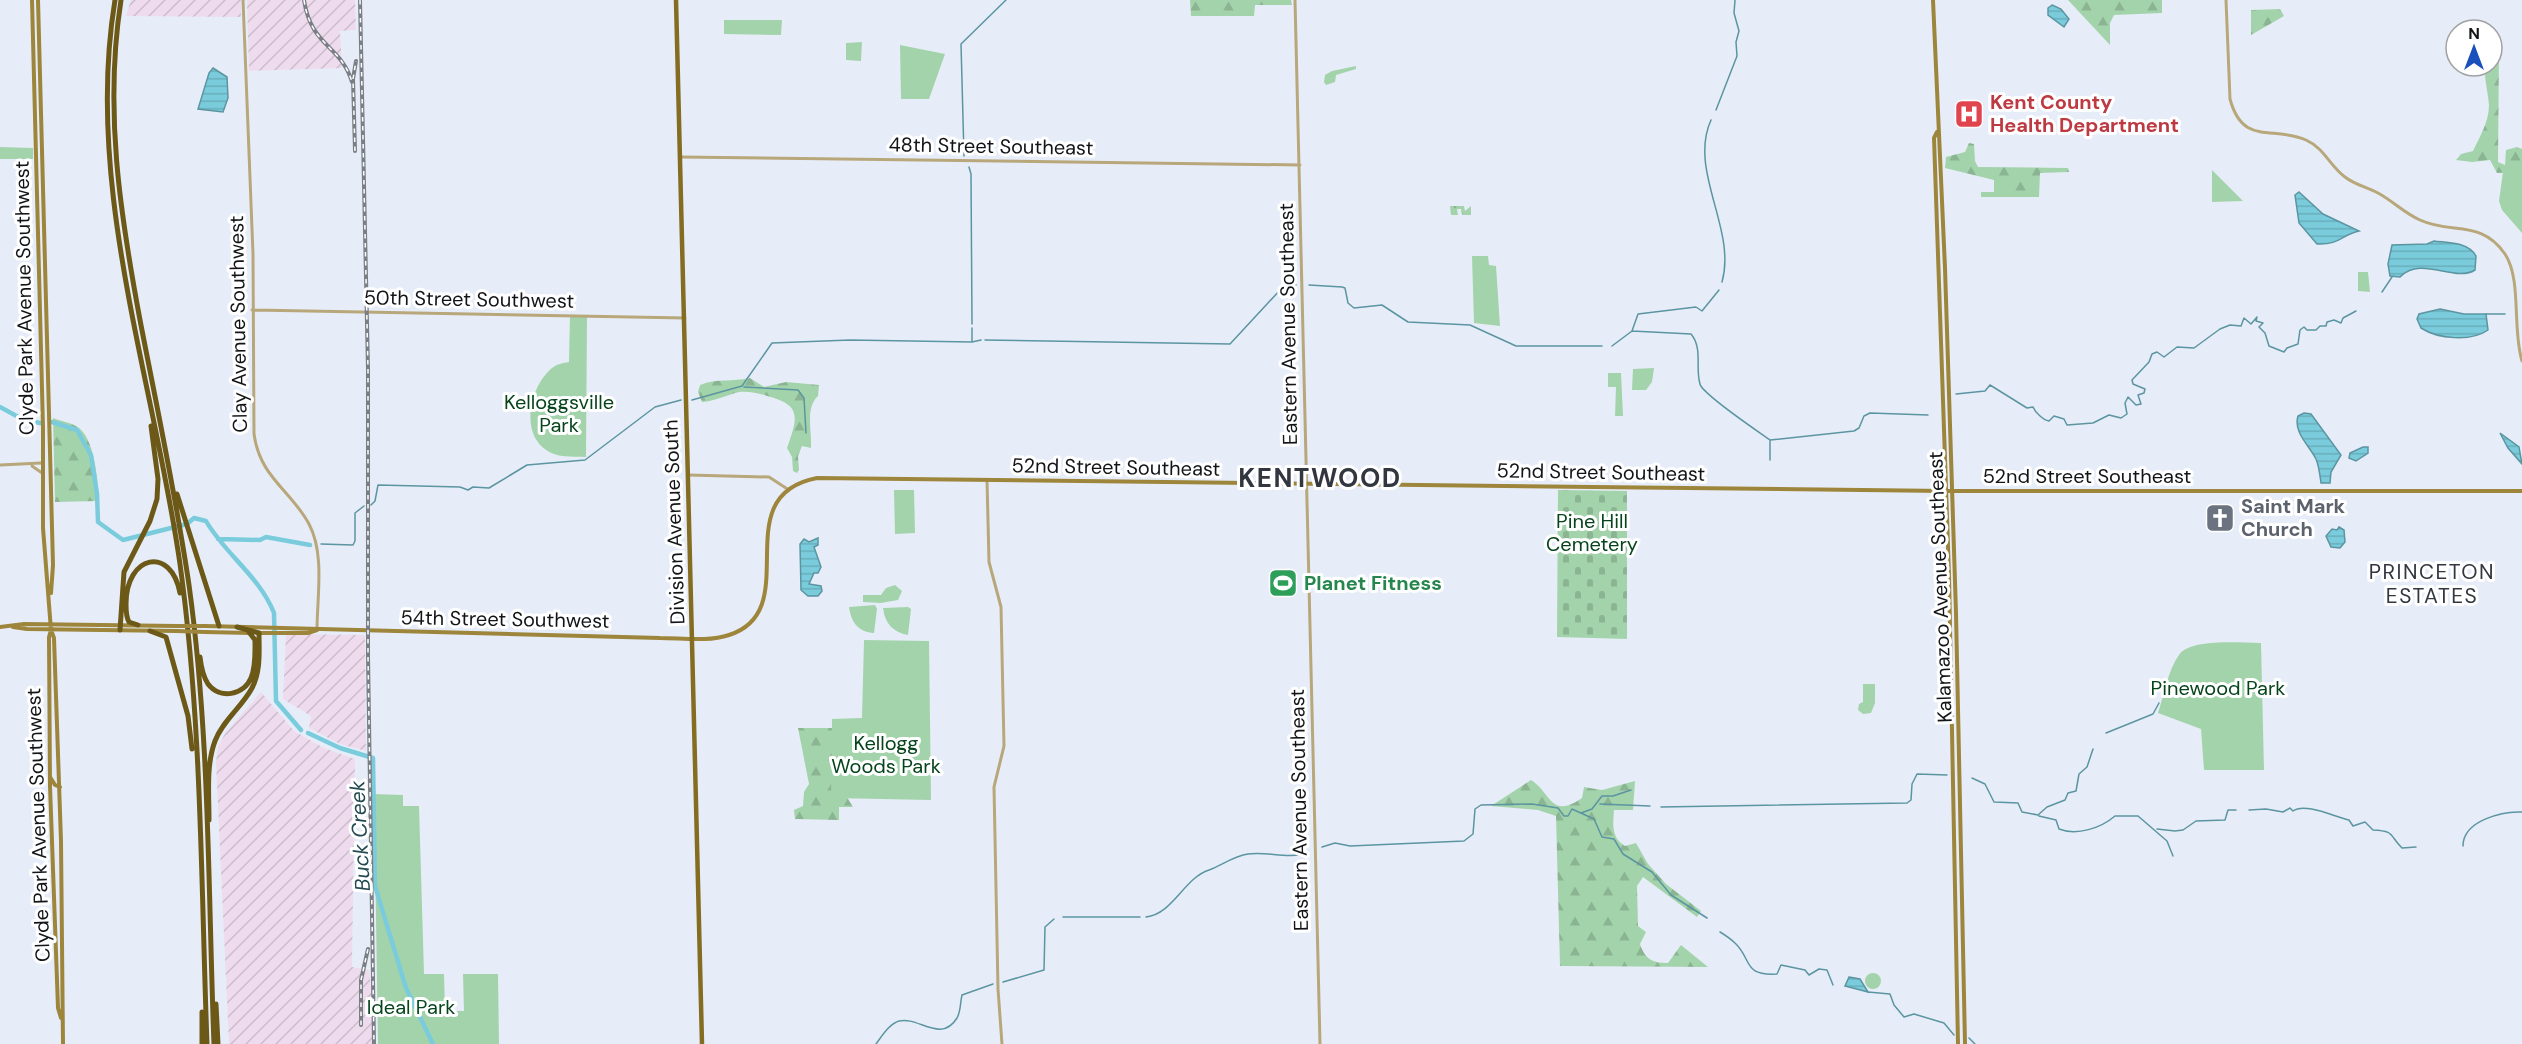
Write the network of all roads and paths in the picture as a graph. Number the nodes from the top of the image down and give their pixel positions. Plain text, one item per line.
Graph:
1 (35, 0) edge
2 (121, 0) edge
3 (243, 0) edge
4 (676, 0) edge
5 (1296, 0) edge
6 (1933, 0) edge
7 (2226, 0) edge
8 (115, 1) edge
9 (1937, 131) junction
10 (681, 157) junction
11 (1300, 165) junction
12 (36, 180) junction
13 (42, 180) junction
14 (1936, 203) junction
15 (1944, 228) junction
16 (1938, 240) junction
17 (41, 254) junction
18 (1945, 268) junction
19 (252, 310) junction
20 (685, 318) junction
21 (43, 326) junction
22 (1941, 331) junction
23 (1947, 335) junction
24 (2522, 361) edge
25 (146, 379) junction
26 (1942, 388) junction
27 (1949, 400) junction
28 (1943, 408) junction
29 (1950, 419) junction
30 (41, 463) junction
31 (0, 465) edge
32 (30, 465) junction
33 (42, 473) junction
34 (51, 474) junction
35 (688, 475) junction
36 (987, 480) junction
37 (1307, 484) junction
38 (789, 490) junction
39 (1946, 491) junction
40 (1952, 491) junction
41 (2522, 491) edge
42 (1946, 507) junction
43 (43, 521) junction
44 (52, 525) junction
45 (179, 526) junction
46 (1954, 565) junction
47 (1949, 575) junction
48 (50, 596) junction
49 (1955, 596) junction
50 (1950, 610) junction
51 (138, 625) junction
52 (219, 626) junction
53 (0, 627) edge
54 (51, 627) junction
55 (237, 627) junction
56 (120, 628) junction
57 (177, 628) junction
58 (194, 629) junction
59 (205, 629) junction
60 (279, 629) junction
61 (317, 630) junction
62 (150, 631) junction
63 (1956, 632) junction
64 (249, 633) junction
65 (259, 633) junction
66 (693, 638) junction
67 (190, 643) junction
68 (1951, 654) junction
69 (1958, 679) junction
70 (1952, 688) junction
71 (1958, 725) junction
72 (1953, 752) junction
73 (50, 755) junction
74 (59, 763) junction
75 (50, 776) junction
76 (1959, 780) junction
77 (60, 786) junction
78 (198, 796) junction
79 (51, 832) junction
80 (61, 836) junction
81 (207, 872) junction
82 (54, 877) junction
83 (60, 884) junction
84 (210, 941) junction
85 (1957, 999) junction
86 (62, 1019) junction
87 (1964, 1021) junction
88 (63, 1044) edge
89 (205, 1044) edge
90 (213, 1044) edge
91 (218, 1044) edge
92 (702, 1044) edge
93 (1002, 1044) edge
94 (1320, 1044) edge
95 (1958, 1044) edge
96 (1965, 1044) edge

1 - 12 main road, Clyde Park Avenue Southwest
1 - 13 main road, Clyde Park Avenue Southwest
2 - 45 highway
3 - 19 street, Clay Avenue Southwest
4 - 10 main road, Division Avenue South
5 - 11 street, Eastern Avenue Southeast
6 - 9 main road, Kalamazoo Avenue Southeast
7 - 24 street
8 - 25 highway
9 - 14 main road, Kalamazoo Avenue Southeast
9 - 15 main road, Kalamazoo Avenue Southeast
10 - 11 street, 48th Street Southeast
10 - 20 main road, Division Avenue South
11 - 37 street, Eastern Avenue Southeast
12 - 13 main road
12 - 17 main road, Clyde Park Avenue Southwest
13 - 17 main road, Clyde Park Avenue Southwest
14 - 15 main road
14 - 16 main road, Kalamazoo Avenue Southeast
15 - 18 main road, Kalamazoo Avenue Southeast
16 - 18 main road
16 - 22 main road, Kalamazoo Avenue Southeast
17 - 21 main road, Clyde Park Avenue Southwest
18 - 23 main road, Kalamazoo Avenue Southeast
19 - 20 street, 50th Street Southwest
19 - 61 street, Clay Avenue Southwest
20 - 35 main road, Division Avenue South
21 - 30 main road, Clyde Park Avenue Southwest
21 - 34 main road, Clyde Park Avenue Southwest
22 - 23 main road
22 - 26 main road, Kalamazoo Avenue Southeast
23 - 27 main road, Kalamazoo Avenue Southeast
25 - 45 highway
25 - 56 highway
26 - 27 main road
26 - 28 main road, Kalamazoo Avenue Southeast
27 - 29 main road, Kalamazoo Avenue Southeast
28 - 29 main road
28 - 39 main road, Kalamazoo Avenue Southeast
29 - 40 main road, Kalamazoo Avenue Southeast
30 - 32 street
30 - 33 main road, Clyde Park Avenue Southwest
30 - 34 main road
31 - 32 street
32 - 33 street
33 - 43 main road, Clyde Park Avenue Southwest
34 - 44 main road, Clyde Park Avenue Southwest
35 - 38 street
35 - 66 main road, Division Avenue South
36 - 37 main road, 52nd Street Southeast
36 - 38 main road, 52nd Street Southeast
36 - 93 street
37 - 39 main road, 52nd Street Southeast
37 - 94 street, Eastern Avenue Southeast
38 - 66 main road, 54th Street Southwest
39 - 40 main road, 52nd Street Southeast
39 - 42 main road, Kalamazoo Avenue Southeast
40 - 41 main road, 52nd Street Southeast
40 - 46 main road, Kalamazoo Avenue Southeast
42 - 46 main road
42 - 47 main road, Kalamazoo Avenue Southeast
43 - 44 main road
43 - 48 main road, Clyde Park Avenue Southwest
44 - 48 main road, Clyde Park Avenue Southwest
45 - 52 highway
45 - 58 highway
45 - 67 highway
46 - 49 main road, Kalamazoo Avenue Southeast
47 - 49 main road
47 - 50 main road, Kalamazoo Avenue Southeast
48 - 54 main road, Clyde Park Avenue Southwest
49 - 63 main road, Kalamazoo Avenue Southeast
50 - 63 main road
50 - 68 main road, Kalamazoo Avenue Southeast
51 - 56 main road, 54th Street Southwest
51 - 57 main road, 54th Street Southwest
51 - 67 highway
52 - 55 main road, 54th Street Southwest
52 - 59 main road, 54th Street Southwest
53 - 54 main road, 54th Street Southwest
54 - 56 main road, 54th Street Southwest
54 - 73 main road, Clyde Park Avenue Southwest
54 - 74 main road, Clyde Park Avenue Southwest
55 - 60 main road, 54th Street Southwest
55 - 65 highway
56 - 62 main road, 54th Street Southwest
57 - 59 main road, 54th Street Southwest, bridge
57 - 62 main road, 54th Street Southwest
58 - 64 highway
58 - 81 highway
59 - 64 main road, 54th Street Southwest
60 - 61 main road, 54th Street Southwest
60 - 65 main road, 54th Street Southwest
61 - 66 main road, 54th Street Southwest
62 - 78 highway
63 - 69 main road, Kalamazoo Avenue Southeast
64 - 65 main road, 54th Street Southwest
65 - 81 highway
66 - 92 main road, Division Avenue South
67 - 78 highway
68 - 69 main road
68 - 70 main road, Kalamazoo Avenue Southeast
69 - 71 main road, Kalamazoo Avenue Southeast
70 - 71 main road
70 - 72 main road, Kalamazoo Avenue Southeast
71 - 76 main road, Kalamazoo Avenue Southeast
72 - 76 main road
72 - 85 main road, Kalamazoo Avenue Southeast
73 - 74 main road
73 - 75 main road, Clyde Park Avenue Southwest
74 - 77 main road, Clyde Park Avenue Southwest
75 - 77 main road
75 - 79 main road, Clyde Park Avenue Southwest
76 - 87 main road, Kalamazoo Avenue Southeast
77 - 80 main road, Clyde Park Avenue Southwest
78 - 89 highway
79 - 80 main road
79 - 82 main road, Clyde Park Avenue Southwest
80 - 83 main road, Clyde Park Avenue Southwest
81 - 84 highway
82 - 83 main road
82 - 86 main road, Clyde Park Avenue Southwest
83 - 86 main road, Clyde Park Avenue Southwest
84 - 90 highway
84 - 91 highway
85 - 87 main road
85 - 95 main road, Kalamazoo Avenue Southeast
86 - 88 main road, Clyde Park Avenue Southwest
87 - 96 main road, Kalamazoo Avenue Southeast

